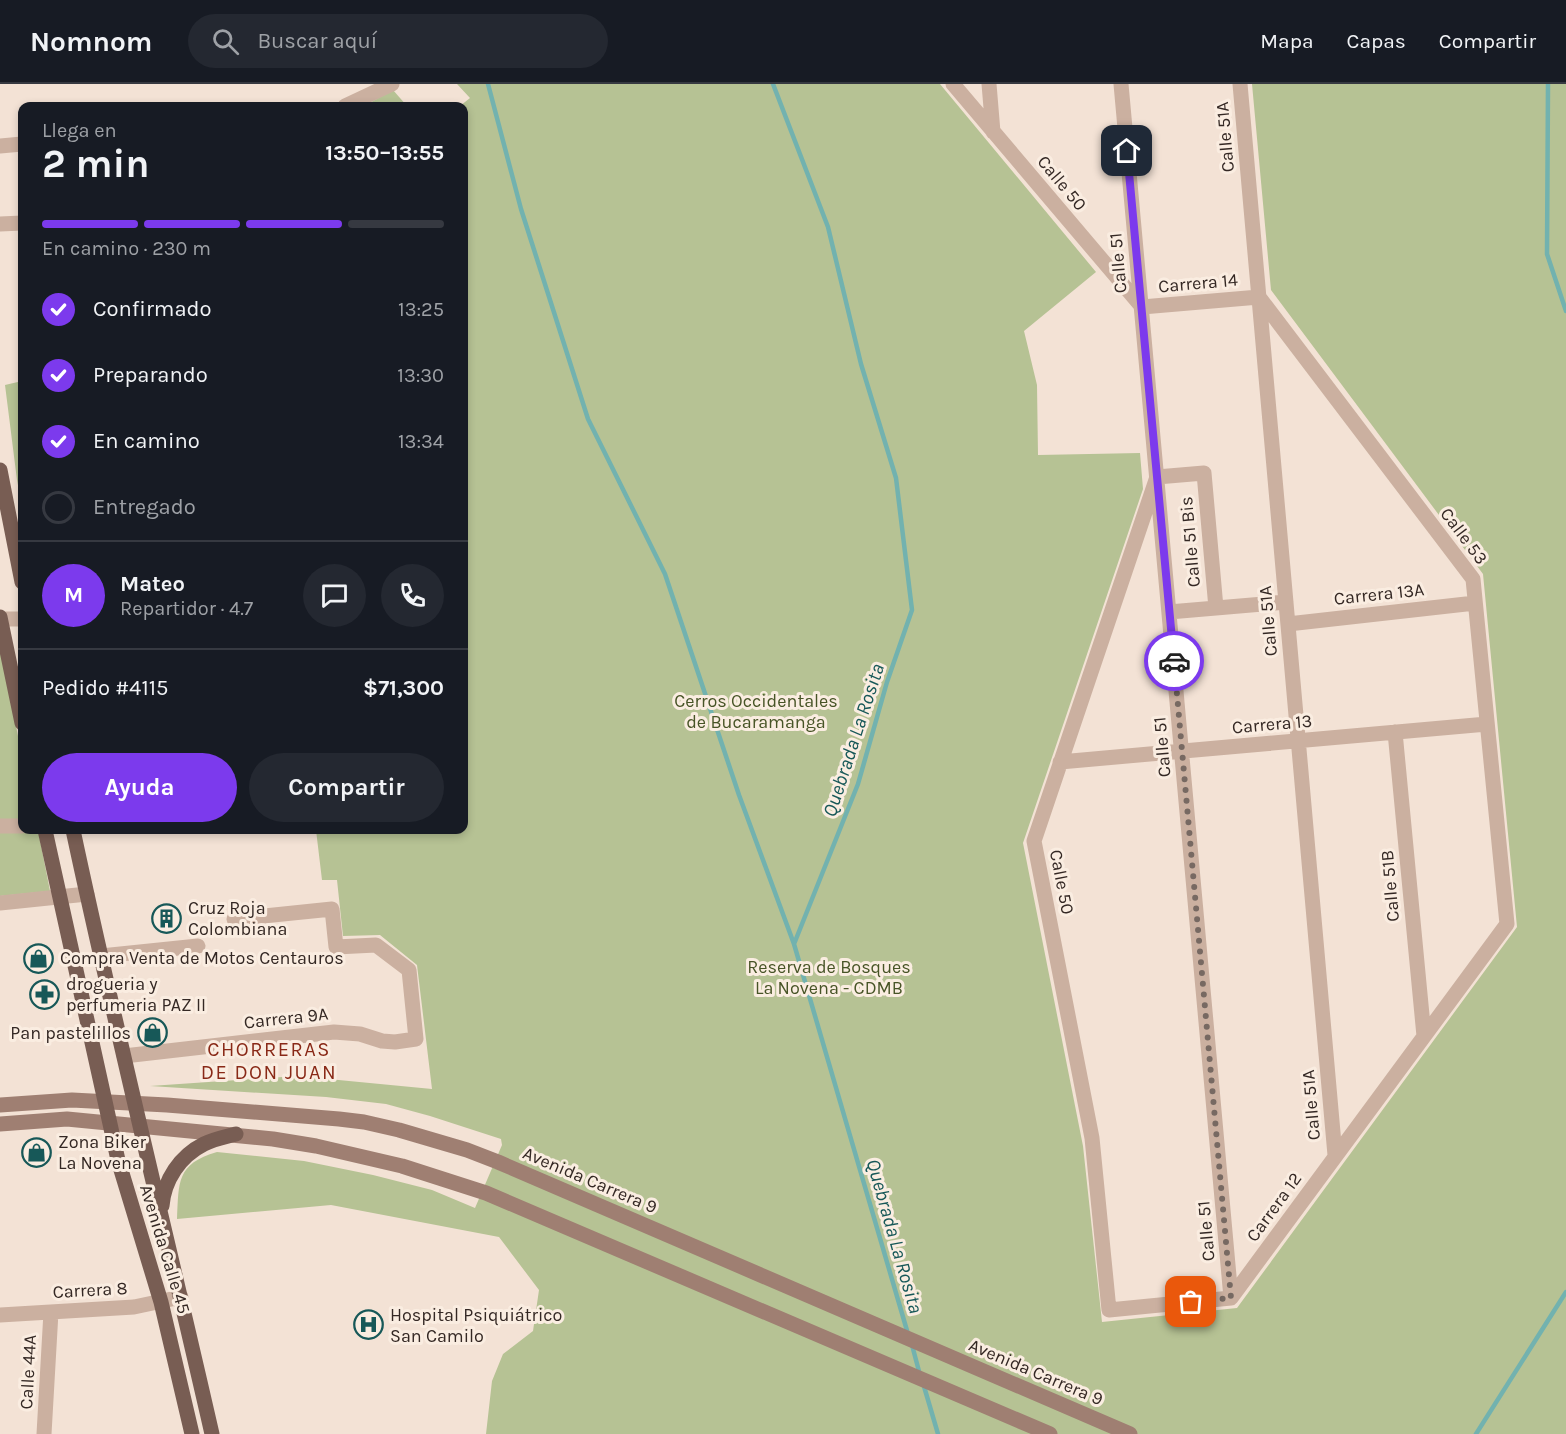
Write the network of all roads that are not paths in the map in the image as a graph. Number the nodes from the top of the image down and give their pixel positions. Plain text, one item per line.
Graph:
1 (392, 84) edge
2 (952, 84) edge
3 (989, 84) edge
4 (1121, 84) edge
5 (1239, 84) edge
6 (354, 102) edge
7 (993, 132) junction
8 (18, 144) edge
9 (0, 146) edge
10 (18, 223) edge
11 (0, 224) edge
12 (1259, 297) junction
13 (1142, 307) junction
14 (0, 470) edge
15 (1157, 477) junction
16 (18, 562) edge
17 (1286, 602) junction
18 (1475, 603) junction
19 (1215, 608) junction
20 (1169, 612) junction
21 (0, 618) edge
22 (18, 619) edge
23 (1288, 624) junction
24 (18, 704) edge
25 (1487, 724) junction
26 (1395, 732) junction
27 (1298, 741) junction
28 (1182, 752) junction
29 (1060, 762) junction
30 (0, 826) edge
31 (18, 826) edge
32 (46, 834) edge
33 (74, 834) edge
34 (87, 894) junction
35 (60, 897) junction
36 (0, 903) edge
37 (234, 919) dead end
38 (1507, 924) joint
39 (198, 946) dead end
40 (101, 956) junction
41 (1424, 1036) junction
42 (124, 1056) junction
43 (105, 1102) junction
44 (134, 1103) junction
45 (0, 1105) edge
46 (109, 1123) junction
47 (0, 1124) edge
48 (140, 1126) junction
49 (236, 1134) junction
50 (1335, 1155) junction
51 (161, 1212) junction
52 (181, 1297) junction
53 (1231, 1298) junction
54 (161, 1302) junction
55 (51, 1311) junction
56 (0, 1315) edge
57 (44, 1434) edge
58 (192, 1434) edge
59 (212, 1434) edge
60 (1050, 1434) edge
61 (1130, 1434) edge

1 - 6 street
2 - 7 street, Calle 50
3 - 7 street
4 - 13 street, Calle 51
5 - 12 street, Calle 51A
7 - 13 street, Calle 50
8 - 9 street
10 - 11 street
12 - 13 street, Carrera 14
12 - 17 street, Calle 51A
12 - 18 street, Calle 53
13 - 15 street, Calle 51
14 - 16 main road
15 - 19 street, Calle 51 Bis
15 - 20 street, Calle 51
15 - 29 street, Calle 50
17 - 19 street
17 - 23 street, Calle 51A
18 - 23 street, Carrera 13A
18 - 25 street, Calle 53
19 - 20 street
20 - 28 street, Calle 51
21 - 22 street
21 - 24 main road
23 - 27 street, Calle 51A
25 - 26 street, Carrera 13
25 - 38 street, Calle 53
26 - 27 street, Carrera 13
26 - 41 street, Calle 51B
27 - 28 street, Carrera 13
27 - 50 street, Calle 51A
28 - 29 street, Carrera 13
28 - 53 street, Calle 51
29 - 53 street, Calle 50
30 - 31 street
32 - 35 main road, Avenida Calle 45
33 - 34 main road, Avenida Calle 45
34 - 35 street
34 - 40 main road, Avenida Calle 45
35 - 36 street
35 - 43 main road, Avenida Calle 45
37 - 42 street, Carrera 9A
38 - 41 street, Carrera 12
39 - 40 street
40 - 42 main road, Avenida Calle 45
41 - 50 street, Carrera 12
42 - 44 main road, Avenida Calle 45
43 - 44 main road, Avenida Carrera 9
43 - 45 main road, Avenida Carrera 9
43 - 46 main road, Avenida Calle 45
44 - 48 main road, Avenida Calle 45
44 - 61 main road, Avenida Carrera 9
46 - 47 main road
46 - 48 main road
46 - 54 main road, Avenida Calle 45
48 - 49 main road
48 - 51 main road, Avenida Calle 45
49 - 51 main road
49 - 60 main road
50 - 53 street, Carrera 12
51 - 52 main road, Avenida Calle 45
52 - 54 street, Carrera 8
52 - 59 main road, Avenida Calle 45
54 - 55 street, Carrera 8
54 - 58 main road, Avenida Calle 45
55 - 56 street, Carrera 8
55 - 57 street, Calle 44A

